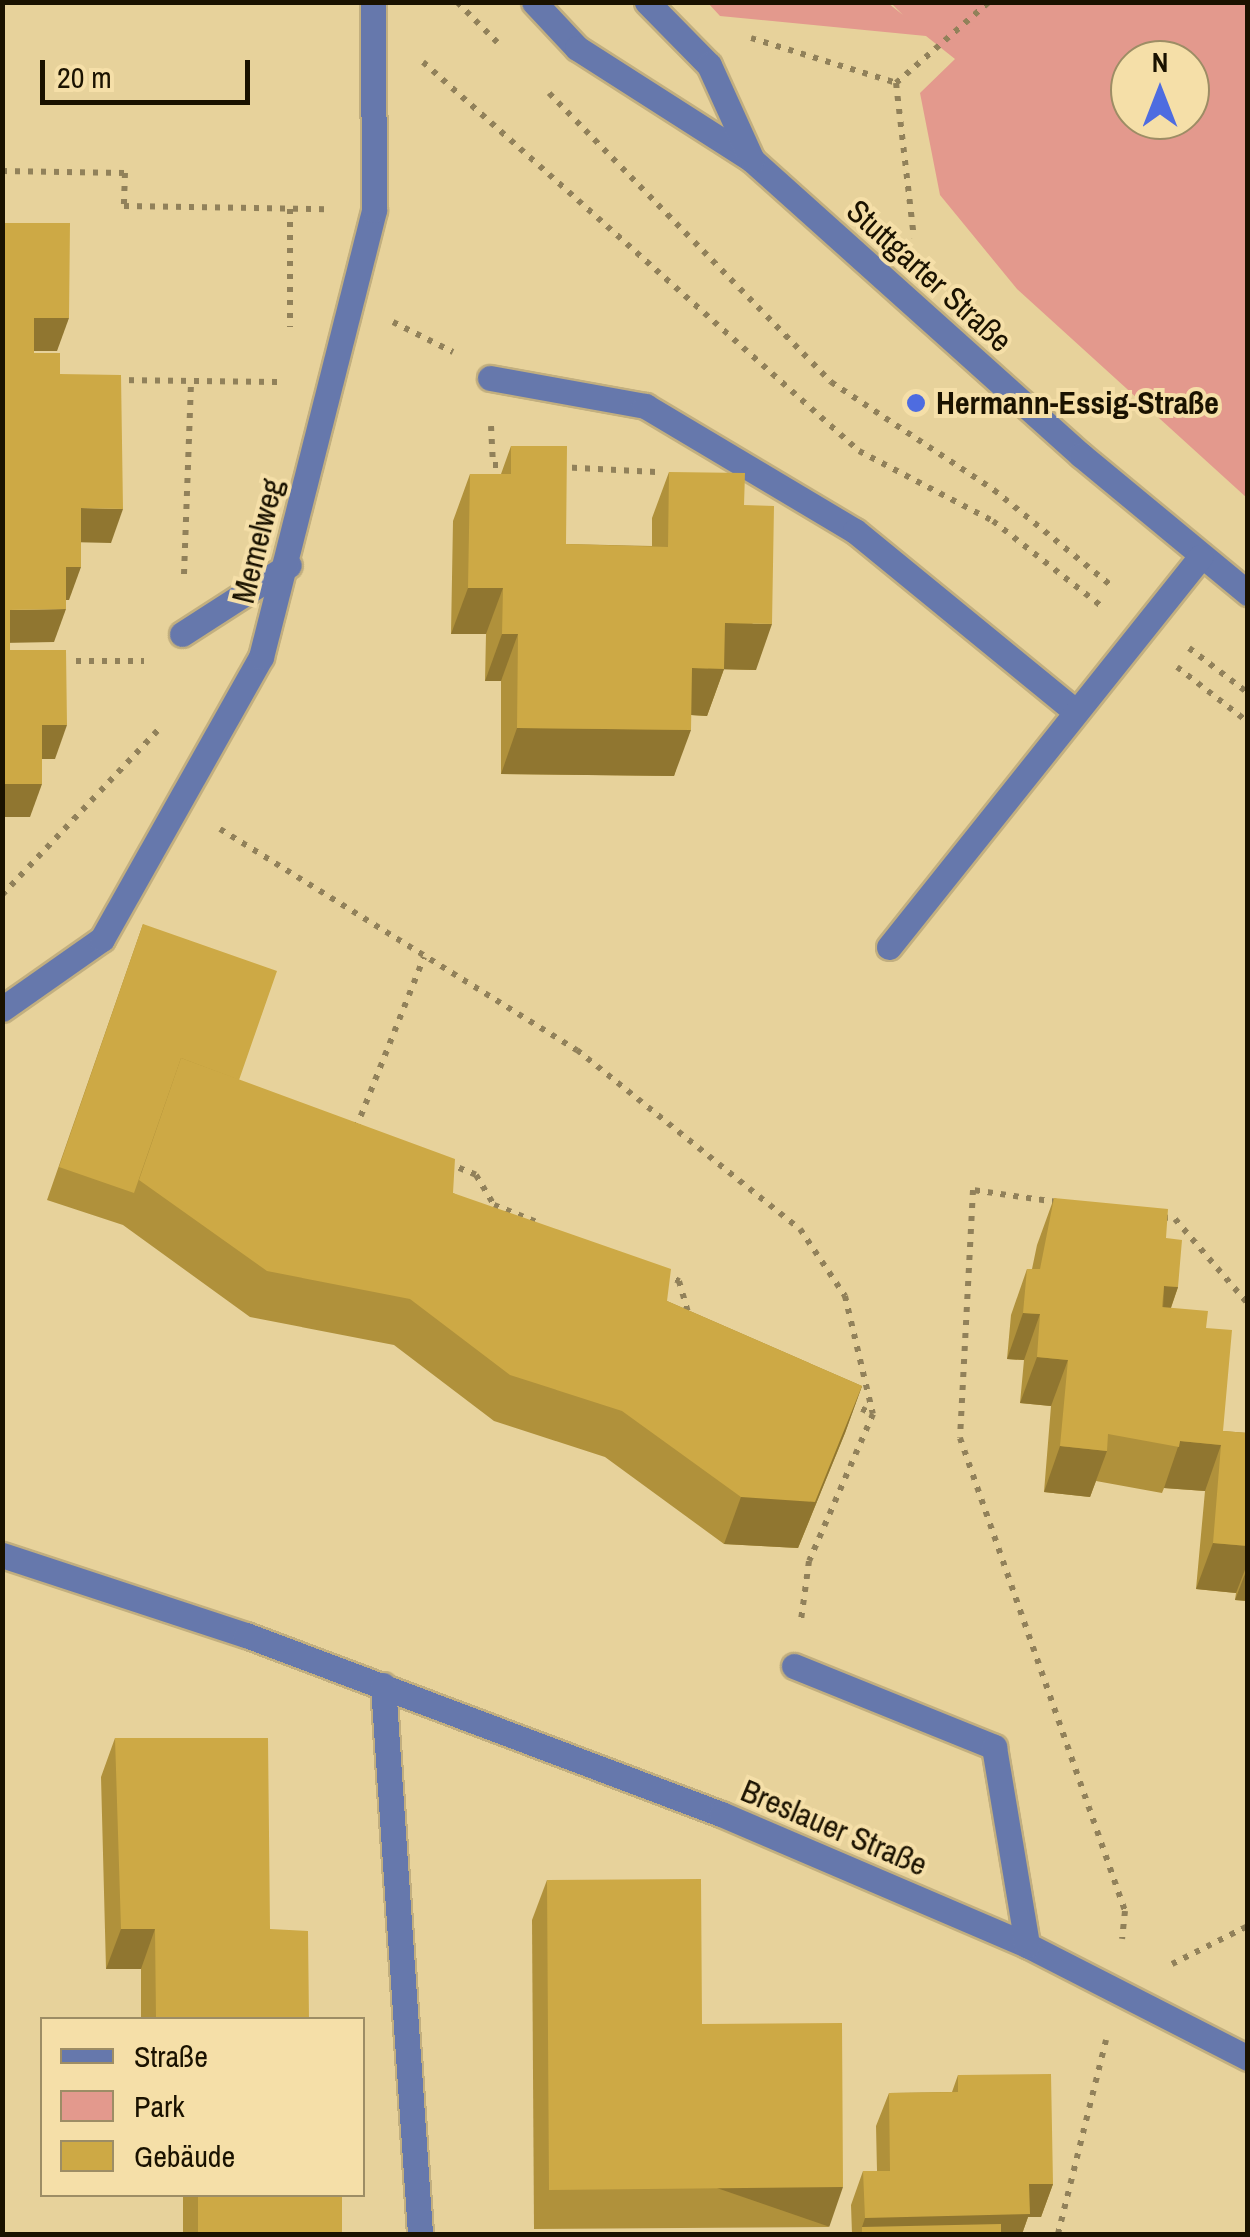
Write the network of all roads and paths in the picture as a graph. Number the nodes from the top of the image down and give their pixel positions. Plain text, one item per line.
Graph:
1 (457, 2) edge
2 (534, 2) edge
3 (989, 2) edge
4 (374, 10) edge
5 (654, 10) edge
6 (511, 56) dead end
7 (538, 83) dead end
8 (896, 83) junction
9 (752, 160) junction
10 (2, 171) edge
11 (290, 209) junction
12 (374, 210) junction
13 (923, 314) junction
14 (290, 344) dead end
15 (490, 378) dead end
16 (94, 380) edge
17 (191, 380) junction
18 (290, 383) dead end
19 (1200, 557) junction
20 (289, 565) junction
21 (1248, 593) edge
22 (1142, 626) junction
23 (182, 634) joint
24 (1248, 693) edge
25 (1074, 710) junction
26 (172, 716) dead end
27 (1248, 722) edge
28 (176, 802) junction
29 (2, 895) edge
30 (889, 947) dead end
31 (424, 957) junction
32 (2, 1009) edge
33 (338, 1121) edge
34 (356, 1128) junction
35 (373, 1134) edge
36 (442, 1161) edge
37 (1065, 1203) edge
38 (1157, 1216) edge
39 (550, 1228) edge
40 (661, 1273) edge
41 (1248, 1304) edge
42 (692, 1328) edge
43 (836, 1397) edge
44 (873, 1414) junction
45 (2, 1555) edge
46 (794, 1666) joint
47 (383, 1685) junction
48 (1248, 1926) edge
49 (1027, 1945) junction
50 (1118, 1992) junction
51 (1248, 2058) edge
52 (420, 2234) edge
53 (1058, 2234) edge

1 - 6 path
2 - 9 street, Stuttgarter Straße
3 - 8 path
4 - 12 street, Memelweg
4 - 22 path
5 - 8 path
5 - 9 street, Stuttgarter Straße
7 - 22 path
8 - 13 path
9 - 13 street, Stuttgarter Straße
10 - 11 path
11 - 12 path
11 - 14 path
12 - 20 street, Memelweg
13 - 19 street, Stuttgarter Straße
15 - 25 street
16 - 17 path
17 - 18 path
17 - 23 path
19 - 21 street, Stuttgarter Straße
19 - 22 street
20 - 23 street
20 - 28 street, Memelweg
22 - 24 path
22 - 25 street
22 - 27 path
25 - 30 street
26 - 29 path
28 - 31 path
28 - 32 street, Memelweg
31 - 34 path
31 - 44 path
33 - 34 path
34 - 35 path
36 - 39 path
37 - 50 path
38 - 41 path
40 - 42 path
43 - 44 path
44 - 46 path
45 - 47 street, Breslauer Straße
46 - 49 street
47 - 49 street, Breslauer Straße
47 - 52 street
48 - 50 path
49 - 50 street, Breslauer Straße
50 - 51 street, Breslauer Straße
50 - 53 path

